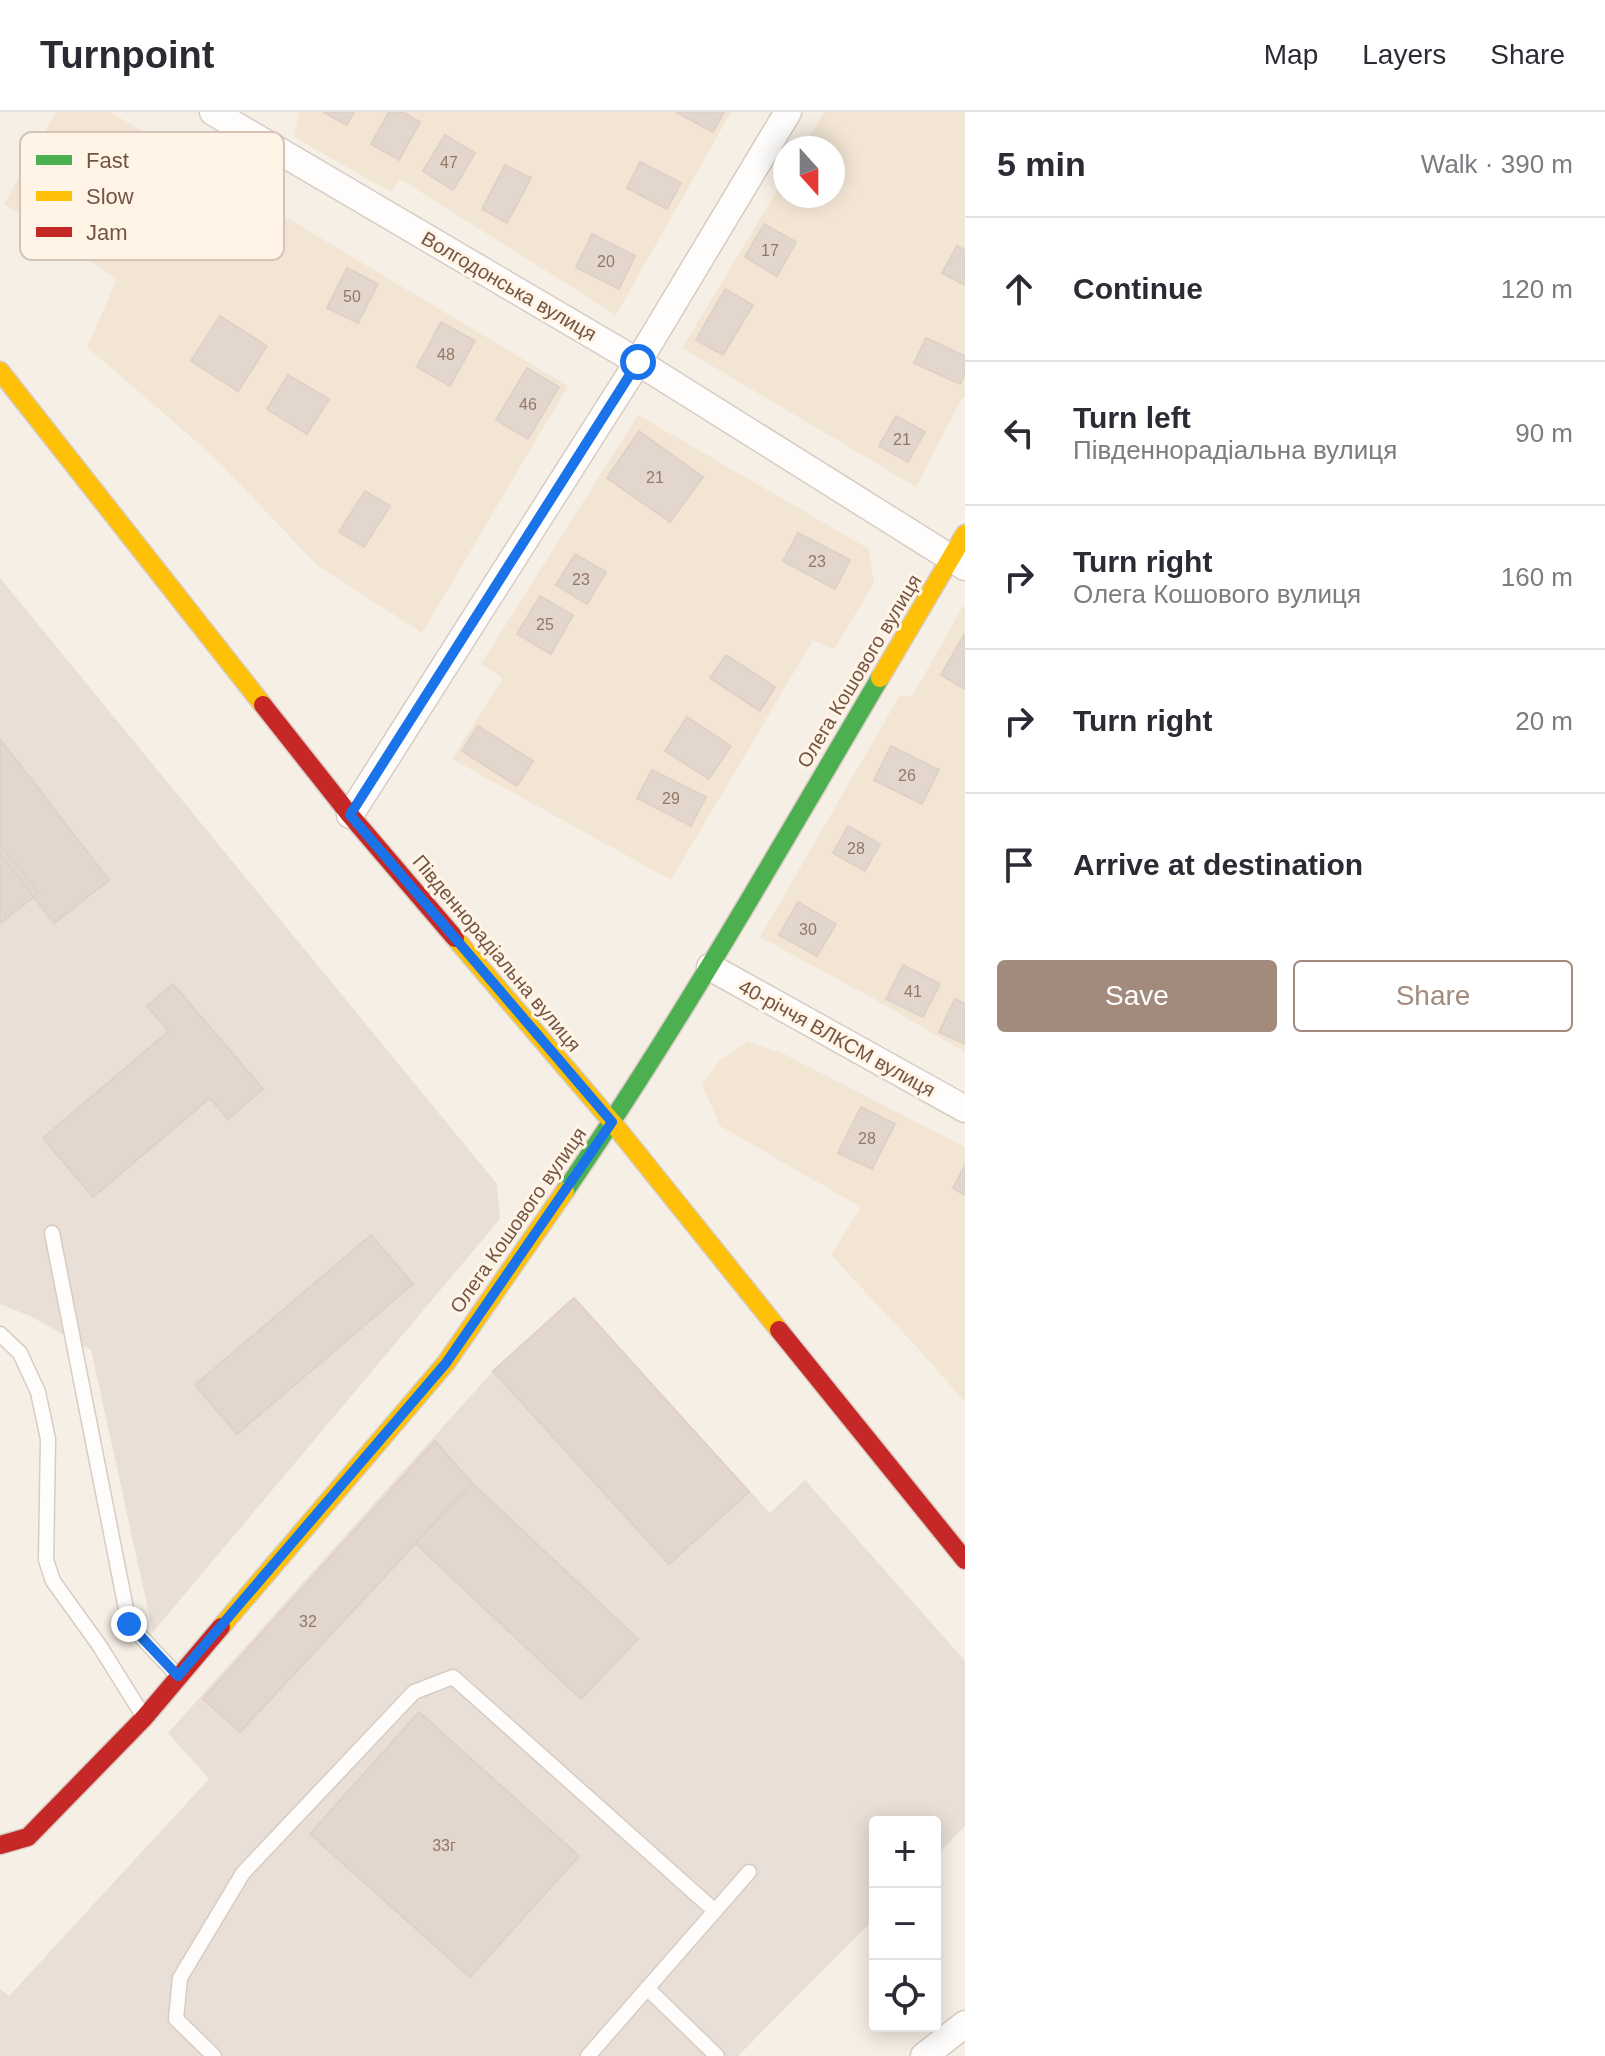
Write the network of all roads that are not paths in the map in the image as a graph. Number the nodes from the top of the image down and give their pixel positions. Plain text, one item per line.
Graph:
1 (213, 112) edge
2 (788, 112) edge
3 (247, 132) edge
4 (284, 154) edge
5 (638, 362) junction
6 (0, 371) edge
7 (965, 534) edge
8 (958, 562) edge
9 (350, 815) junction
10 (710, 967) junction
11 (965, 1109) edge
12 (612, 1122) junction
13 (52, 1233) dead end
14 (0, 1334) edge
15 (965, 1560) edge
16 (178, 1676) junction
17 (144, 1718) junction
18 (0, 1845) edge
19 (749, 1872) dead end
20 (715, 1911) junction
21 (647, 1988) junction
22 (965, 2024) edge
23 (214, 2056) edge
24 (588, 2056) edge
25 (717, 2056) edge
26 (924, 2056) edge

1 - 3 street, Волгодонська вулиця
2 - 5 street
4 - 5 street, Волгодонська вулиця
5 - 8 street, Волгодонська вулиця
5 - 9 street
6 - 9 street, Південнорадіальна вулиця
7 - 8 street, Олега Кошового вулиця
8 - 10 street, Олега Кошового вулиця
9 - 12 street, Південнорадіальна вулиця
10 - 11 street, 40-річчя ВЛКСМ вулиця
10 - 12 street, Олега Кошового вулиця
12 - 15 street, Південнорадіальна вулиця
12 - 16 street, Олега Кошового вулиця
13 - 16 lane
14 - 17 lane
16 - 17 street, Олега Кошового вулиця
17 - 18 street, Олега Кошового вулиця
19 - 20 lane
20 - 21 lane
20 - 23 lane
21 - 24 lane
21 - 25 lane
22 - 26 street

